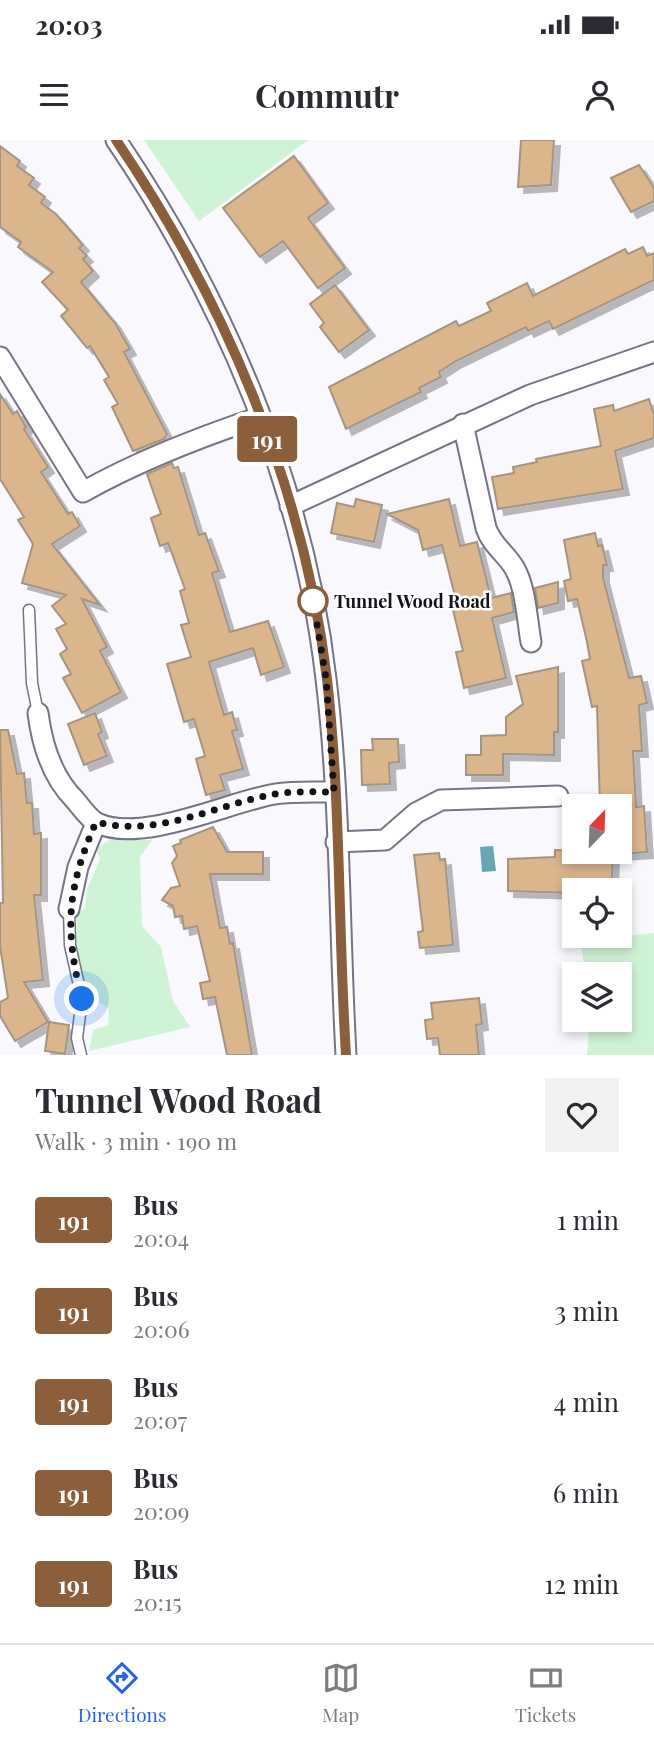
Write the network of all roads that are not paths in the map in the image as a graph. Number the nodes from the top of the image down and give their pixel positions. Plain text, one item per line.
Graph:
1 (116, 140) edge
2 (654, 352) edge
3 (0, 357) edge
4 (260, 417) junction
5 (464, 424) junction
6 (289, 506) junction
7 (29, 610) dead end
8 (531, 642) dead end
9 (38, 713) joint
10 (334, 792) junction
11 (558, 796) dead end
12 (96, 822) junction
13 (336, 842) junction
14 (69, 909) joint
15 (81, 1055) edge
16 (346, 1055) edge

1 - 4 street
2 - 5 street
3 - 4 street
4 - 6 street
5 - 6 street
5 - 8 street
6 - 10 street
7 - 9 lane
9 - 12 street
10 - 12 street
10 - 13 street
11 - 13 street
12 - 14 street
13 - 16 street
14 - 15 lane

